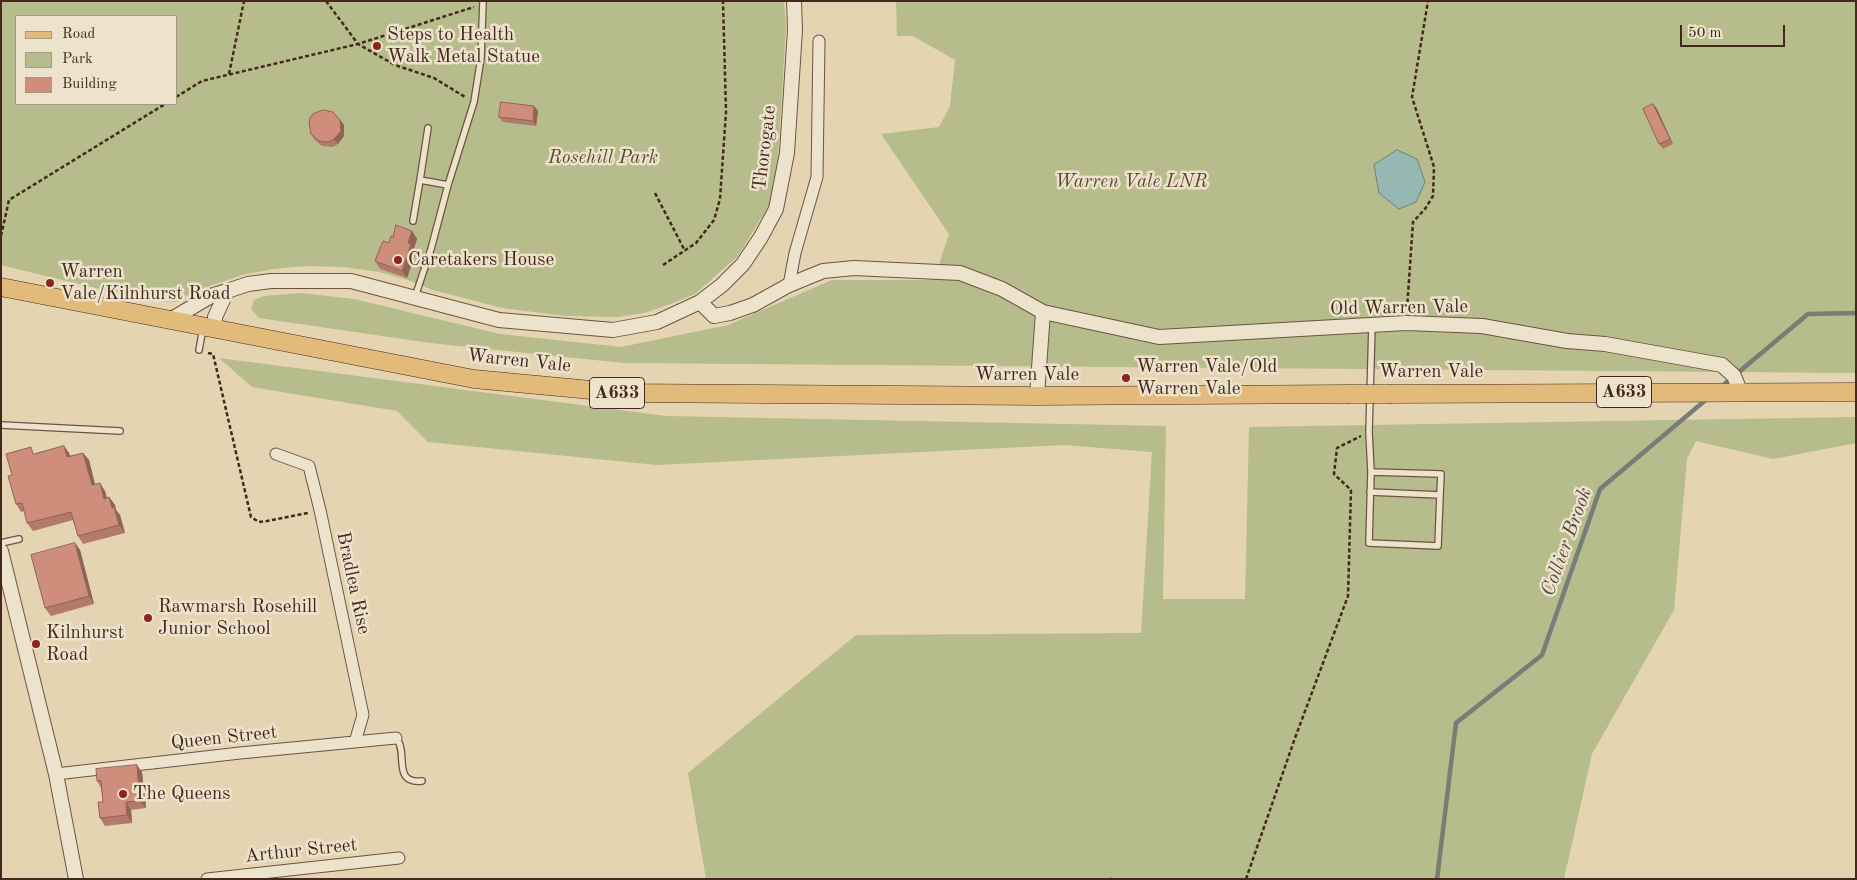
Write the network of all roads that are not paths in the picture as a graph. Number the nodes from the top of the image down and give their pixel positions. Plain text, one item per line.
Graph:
1 (794, 1) edge
2 (484, 2) edge
3 (819, 41) dead end
4 (428, 128) dead end
5 (420, 180) junction
6 (448, 184) junction
7 (413, 221) dead end
8 (789, 284) junction
9 (1, 287) edge
10 (227, 291) junction
11 (415, 297) junction
12 (700, 302) junction
13 (1043, 312) junction
14 (170, 320) junction
15 (1372, 325) junction
16 (209, 327) junction
17 (199, 350) road end
18 (1740, 391) junction
19 (1856, 392) edge
20 (1037, 396) junction
21 (1, 425) edge
22 (120, 431) dead end
23 (276, 454) dead end
24 (1371, 472) junction
25 (1370, 492) junction
26 (1440, 495) junction
27 (19, 539) dead end
28 (1, 543) edge
29 (1, 551) edge
30 (396, 738) joint
31 (355, 742) junction
32 (56, 774) junction
33 (422, 781) dead end
34 (399, 858) dead end
35 (76, 879) edge
36 (207, 879) edge

1 - 12 street, Thorogate
2 - 6 lane
3 - 8 street
4 - 5 lane
5 - 6 lane
5 - 7 lane
6 - 11 lane
8 - 12 street, Old Warren Vale
8 - 13 street, Old Warren Vale
9 - 14 main road, A633
10 - 11 street
10 - 14 street
10 - 16 street
11 - 12 street
13 - 15 street, Old Warren Vale
13 - 20 street
14 - 16 main road, A633
15 - 18 street, Old Warren Vale
15 - 24 lane
16 - 17 lane
16 - 20 main road, Warren Vale / A633
18 - 19 main road, Warren Vale / A633
18 - 20 main road, Warren Vale / A633, bridge
21 - 22 lane
23 - 31 street, Bradlea Rise
24 - 25 lane
24 - 26 lane
25 - 26 lane
25 - 26 lane
27 - 28 lane
29 - 32 street
30 - 31 street, Queen Street
30 - 33 lane
31 - 32 street, Queen Street
32 - 35 street
34 - 36 street, Arthur Street

